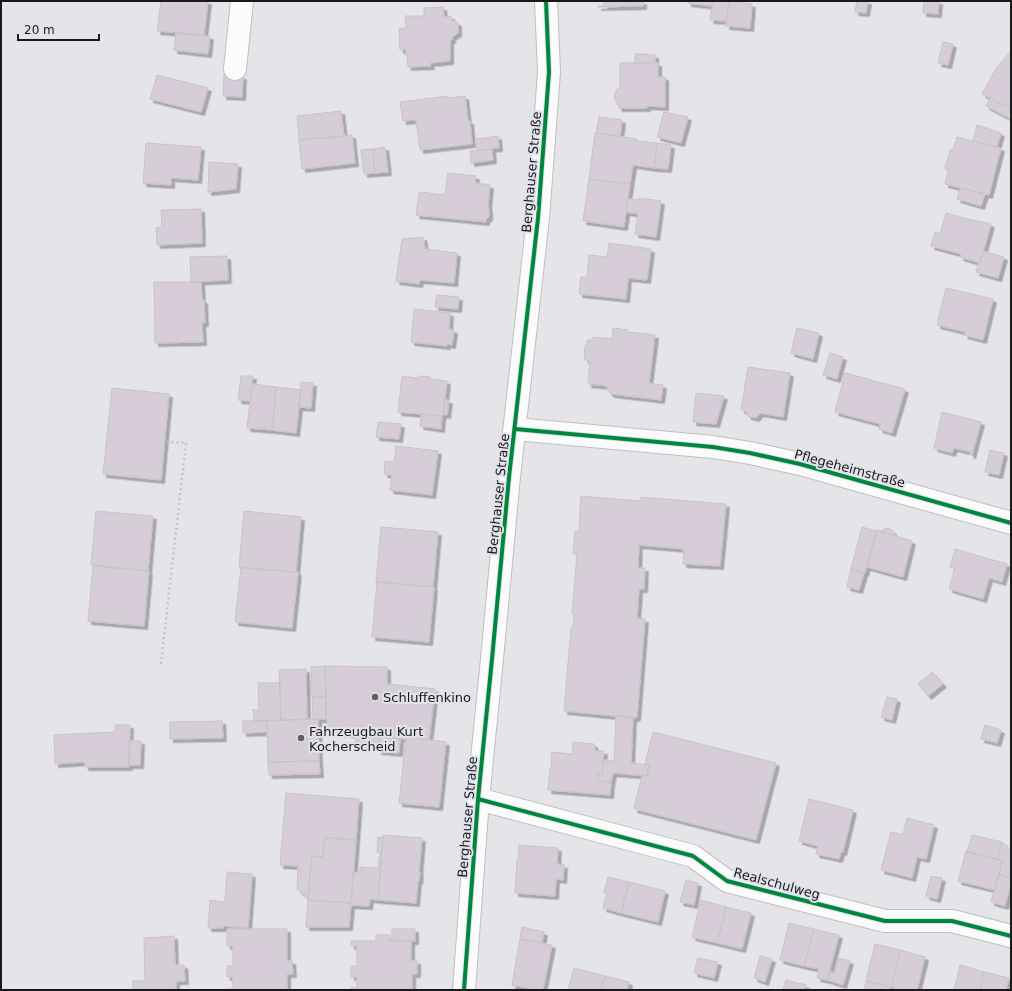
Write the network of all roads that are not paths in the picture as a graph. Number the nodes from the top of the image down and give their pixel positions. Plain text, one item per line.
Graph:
1 (242, 1) edge
2 (546, 1) edge
3 (234, 69) dead end
4 (514, 429) junction
5 (1011, 524) edge
6 (478, 799) junction
7 (1011, 936) edge
8 (464, 990) edge

1 - 3 street
2 - 4 street, Berghauser Straße
4 - 5 street, Pflegeheimstraße
4 - 6 street, Berghauser Straße
6 - 7 street, Realschulweg
6 - 8 street, Berghauser Straße

